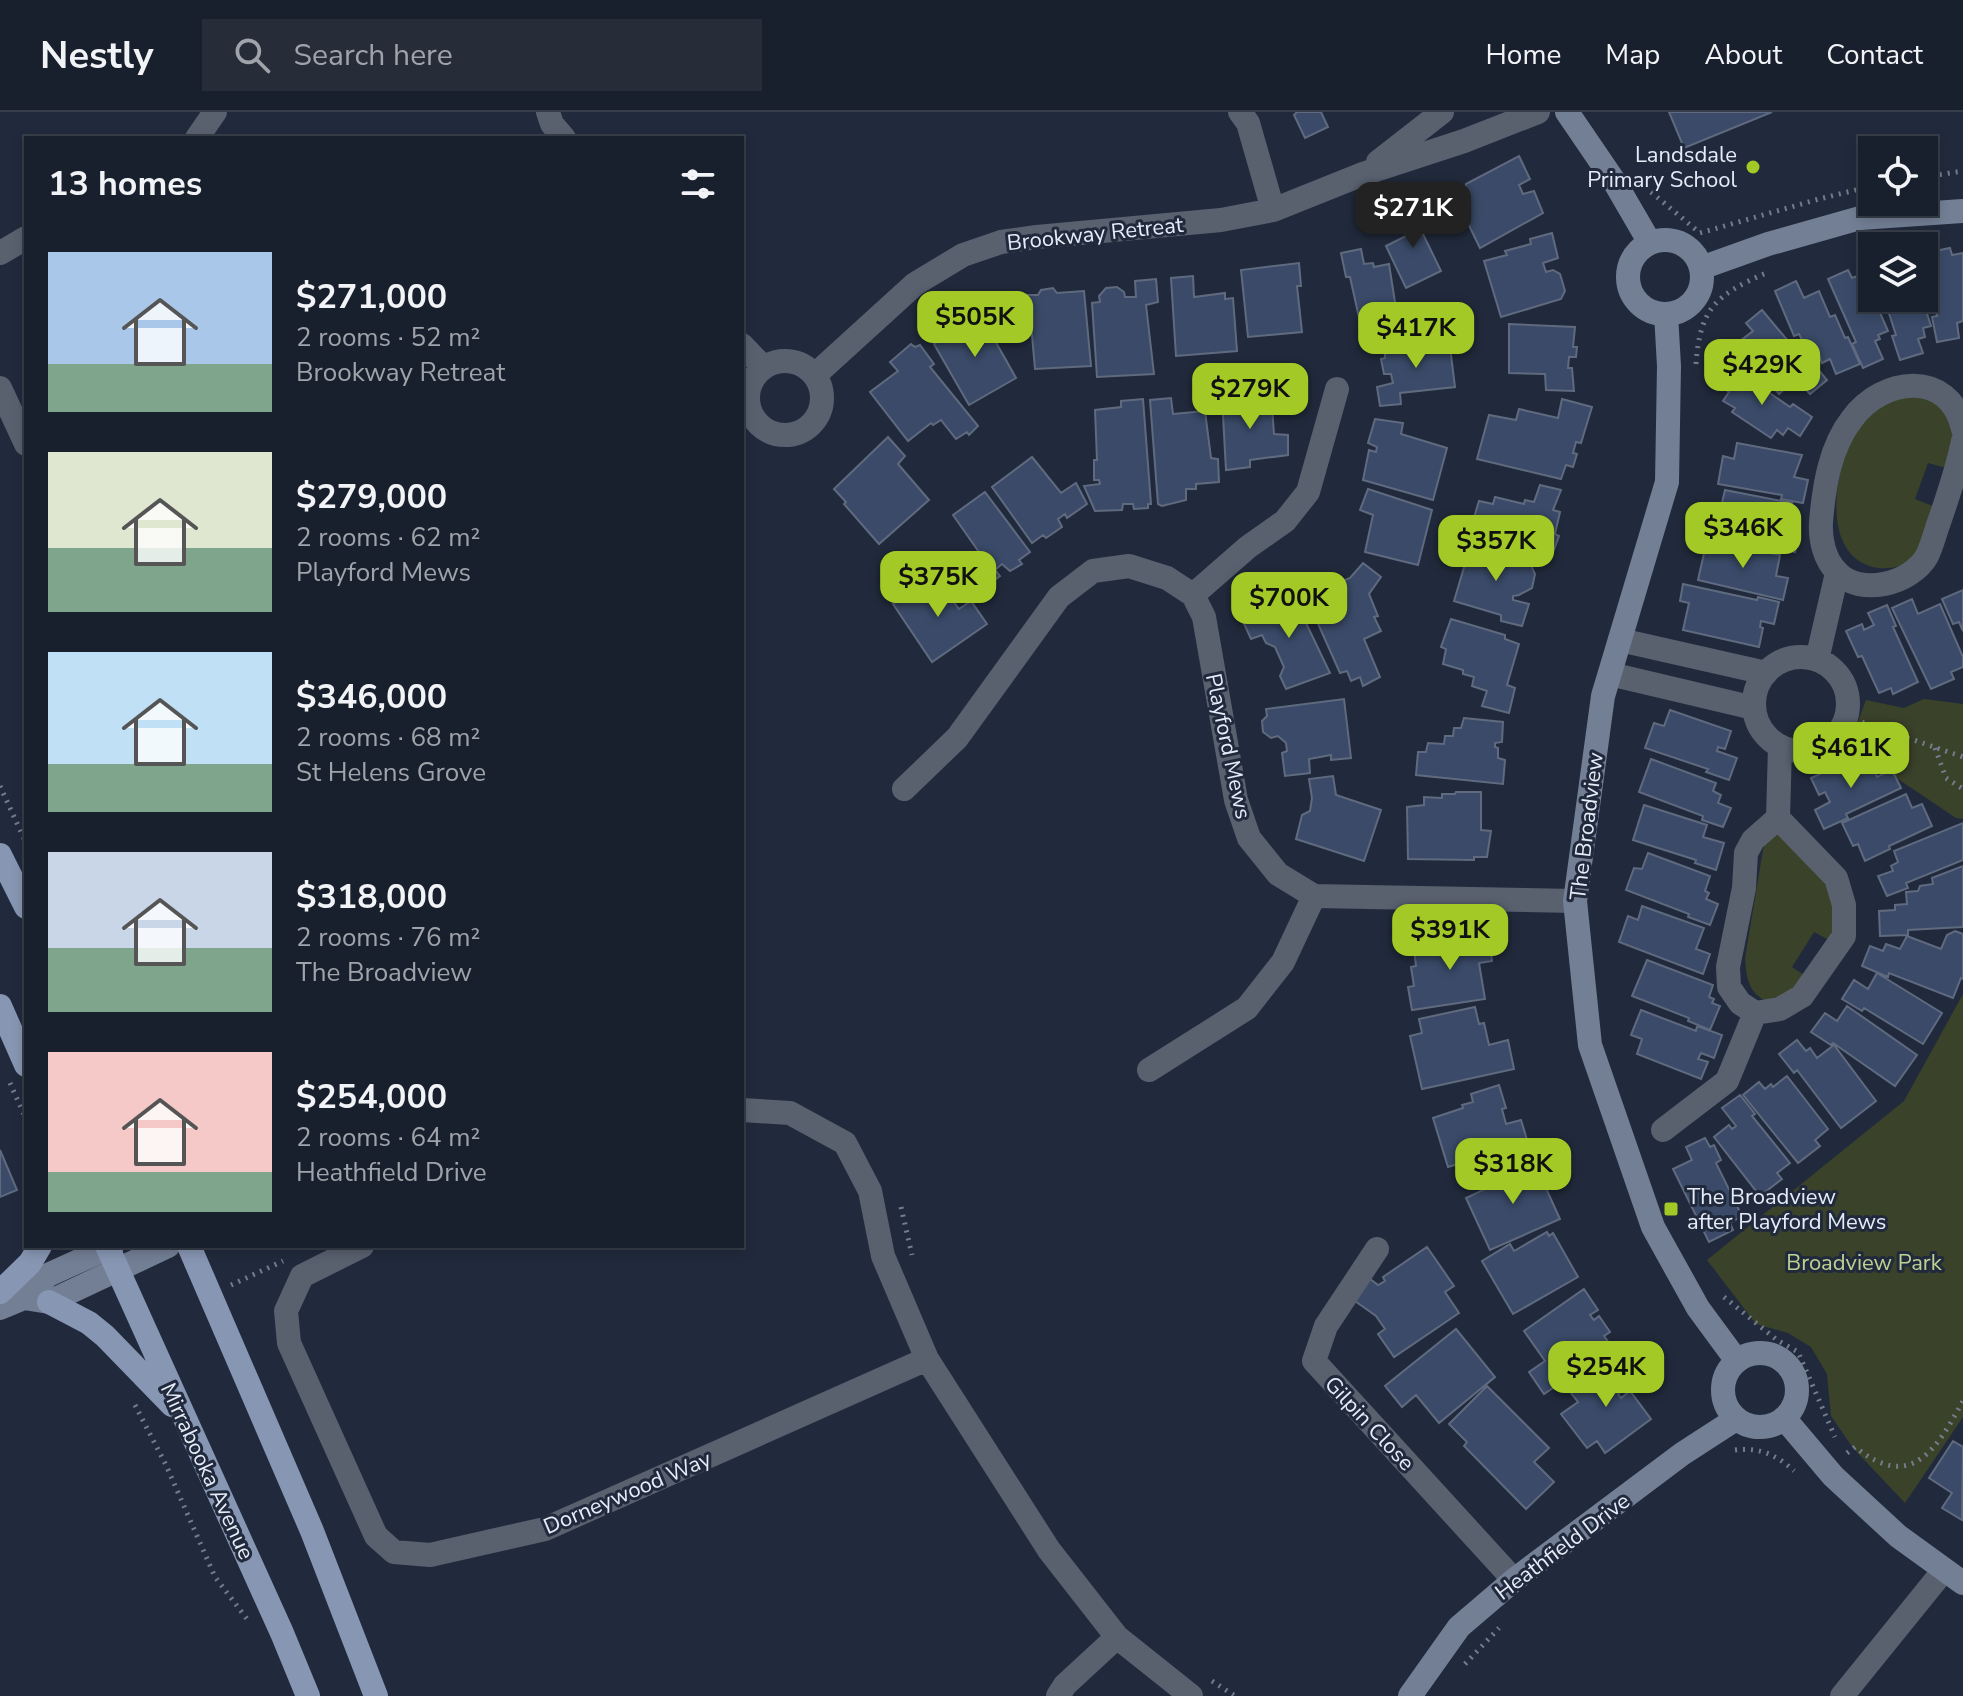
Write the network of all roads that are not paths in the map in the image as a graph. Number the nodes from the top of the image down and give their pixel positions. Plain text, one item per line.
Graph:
1 (215, 112) edge
2 (548, 112) edge
3 (1240, 112) edge
4 (1442, 112) edge
5 (1538, 112) edge
6 (1567, 112) edge
7 (198, 136) edge
8 (562, 136) edge
9 (1363, 174) junction
10 (1273, 210) junction
11 (1963, 211) edge
12 (24, 239) edge
13 (1650, 243) junction
14 (0, 253) edge
15 (1701, 268) junction
16 (1666, 314) junction
17 (744, 347) edge
18 (763, 367) junction
19 (815, 375) junction
20 (0, 388) edge
21 (1337, 389) dead end
22 (1958, 399) edge
23 (1963, 429) edge
24 (749, 430) edge
25 (24, 440) edge
26 (1963, 441) edge
27 (1837, 573) junction
28 (1193, 595) junction
29 (1620, 640) junction
30 (1817, 660) junction
31 (1766, 673) junction
32 (1610, 674) junction
33 (1754, 708) junction
34 (1780, 747) junction
35 (904, 789) dead end
36 (1778, 818) junction
37 (0, 855) edge
38 (1314, 896) junction
39 (1575, 901) junction
40 (24, 903) edge
41 (0, 1006) edge
42 (1755, 1013) junction
43 (16, 1068) edge
44 (1149, 1070) dead end
45 (744, 1110) edge
46 (1663, 1130) dead end
47 (39, 1248) edge
48 (107, 1248) edge
49 (109, 1248) edge
50 (164, 1248) edge
51 (190, 1248) edge
52 (358, 1248) edge
53 (1377, 1249) dead end
54 (118, 1271) junction
55 (0, 1292) edge
56 (24, 1298) junction
57 (49, 1302) junction
58 (0, 1308) edge
59 (927, 1359) junction
60 (1737, 1361) junction
61 (183, 1415) junction
62 (1784, 1418) junction
63 (1736, 1419) junction
64 (1953, 1577) edge
65 (1514, 1580) junction
66 (1117, 1637) junction
67 (1199, 1687) edge
68 (308, 1696) edge
69 (376, 1696) edge
70 (1058, 1696) edge
71 (1410, 1696) edge
72 (1842, 1696) edge

1 - 7 street
2 - 8 street
3 - 10 street
4 - 9 street, Brookway Retreat
5 - 9 street, Brookway Retreat
6 - 13 street
9 - 10 street, Brookway Retreat
10 - 19 street, Brookway Retreat
11 - 15 street
12 - 14 street
13 - 15 street
13 - 16 street
15 - 16 street
16 - 29 street, The Broadview
17 - 18 street
18 - 19 street
18 - 24 street
19 - 24 street
20 - 25 street
21 - 28 street
22 - 23 street
22 - 27 street
26 - 27 street
27 - 30 street
28 - 35 street
28 - 38 street, Playford Mews
29 - 31 street
29 - 32 street, The Broadview
30 - 31 street
30 - 34 street
31 - 33 street
32 - 33 street
32 - 39 street, The Broadview
33 - 34 street
34 - 36 street
36 - 42 street
36 - 42 street
37 - 40 main road
38 - 39 street
38 - 44 street
39 - 60 street, The Broadview
41 - 43 main road
42 - 46 street
45 - 59 street
47 - 55 main road
48 - 56 street
49 - 54 main road, Mirrabooka Avenue
50 - 54 street
51 - 69 main road
52 - 59 street, Dorneywood Way
53 - 65 street, Gilpin Close
54 - 57 street
54 - 61 main road, Mirrabooka Avenue
56 - 57 street
56 - 58 street
57 - 61 main road
59 - 66 street
60 - 62 street
60 - 63 street
61 - 68 main road, Mirrabooka Avenue
62 - 63 street
62 - 64 street
63 - 65 street, Heathfield Drive
64 - 72 street
65 - 71 street, Heathfield Drive
66 - 67 street
66 - 70 street

